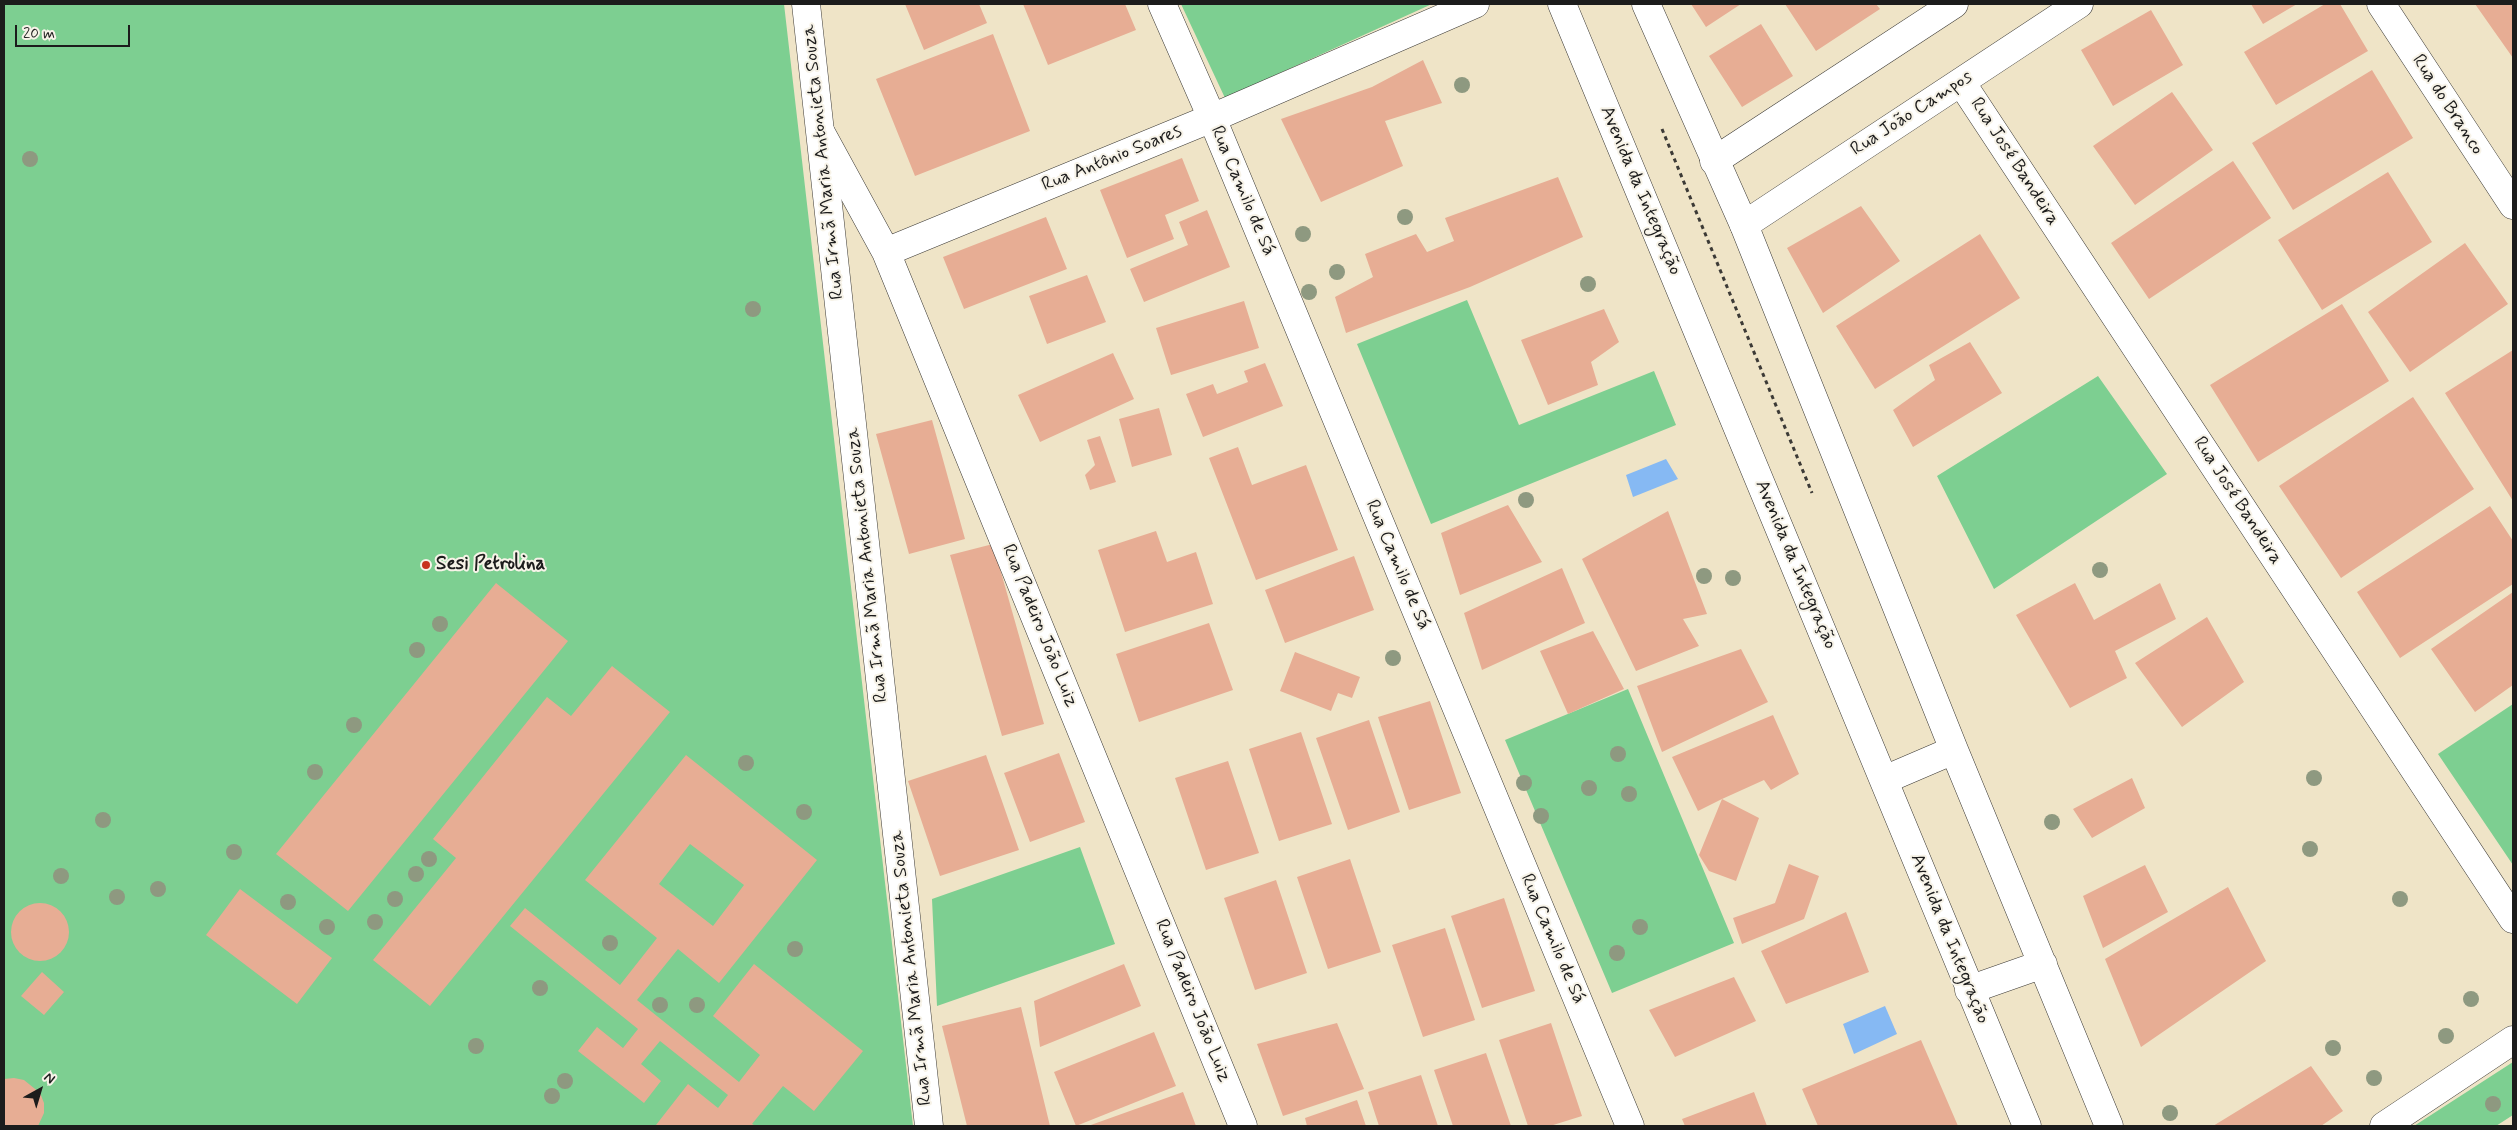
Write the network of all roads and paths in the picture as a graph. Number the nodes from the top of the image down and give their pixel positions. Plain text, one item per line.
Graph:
1 (806, 4) edge
2 (1162, 4) edge
3 (1475, 4) edge
4 (1562, 4) edge
5 (1646, 4) edge
6 (1954, 4) edge
7 (2079, 4) edge
8 (2381, 4) edge
9 (1961, 82) junction
10 (1212, 118) junction
11 (820, 133) junction
12 (1714, 161) junction
13 (2513, 205) edge
14 (1744, 225) junction
15 (886, 252) junction
16 (1954, 750) junction
17 (1884, 780) junction
18 (2513, 919) edge
19 (2043, 964) junction
20 (1970, 990) junction
21 (2513, 1040) edge
22 (929, 1126) edge
23 (1244, 1126) edge
24 (1630, 1126) edge
25 (2027, 1126) edge
26 (2110, 1126) edge
27 (2384, 1126) edge

1 - 11 street, Rua Irmã Maria Antonieta Souza
2 - 10 street, Rua Camilo de Sá
3 - 10 street, Rua Antônio Soares
4 - 17 street, Avenida da Integração
5 - 12 street
6 - 12 street
7 - 9 street, Rua João Campos
8 - 13 street, Rua do Branco
9 - 14 street, Rua João Campos
9 - 18 street, Rua José Bandeira
10 - 15 street, Rua Antônio Soares
10 - 24 street, Rua Camilo de Sá
11 - 15 street, Rua Padeiro João Luiz
11 - 22 street, Rua Irmã Maria Antonieta Souza
12 - 14 street
14 - 16 street
15 - 23 street, Rua Padeiro João Luiz
16 - 17 street
16 - 19 street
17 - 20 street, Avenida da Integração
19 - 20 street
19 - 26 street
20 - 25 street, Avenida da Integração
21 - 27 street

